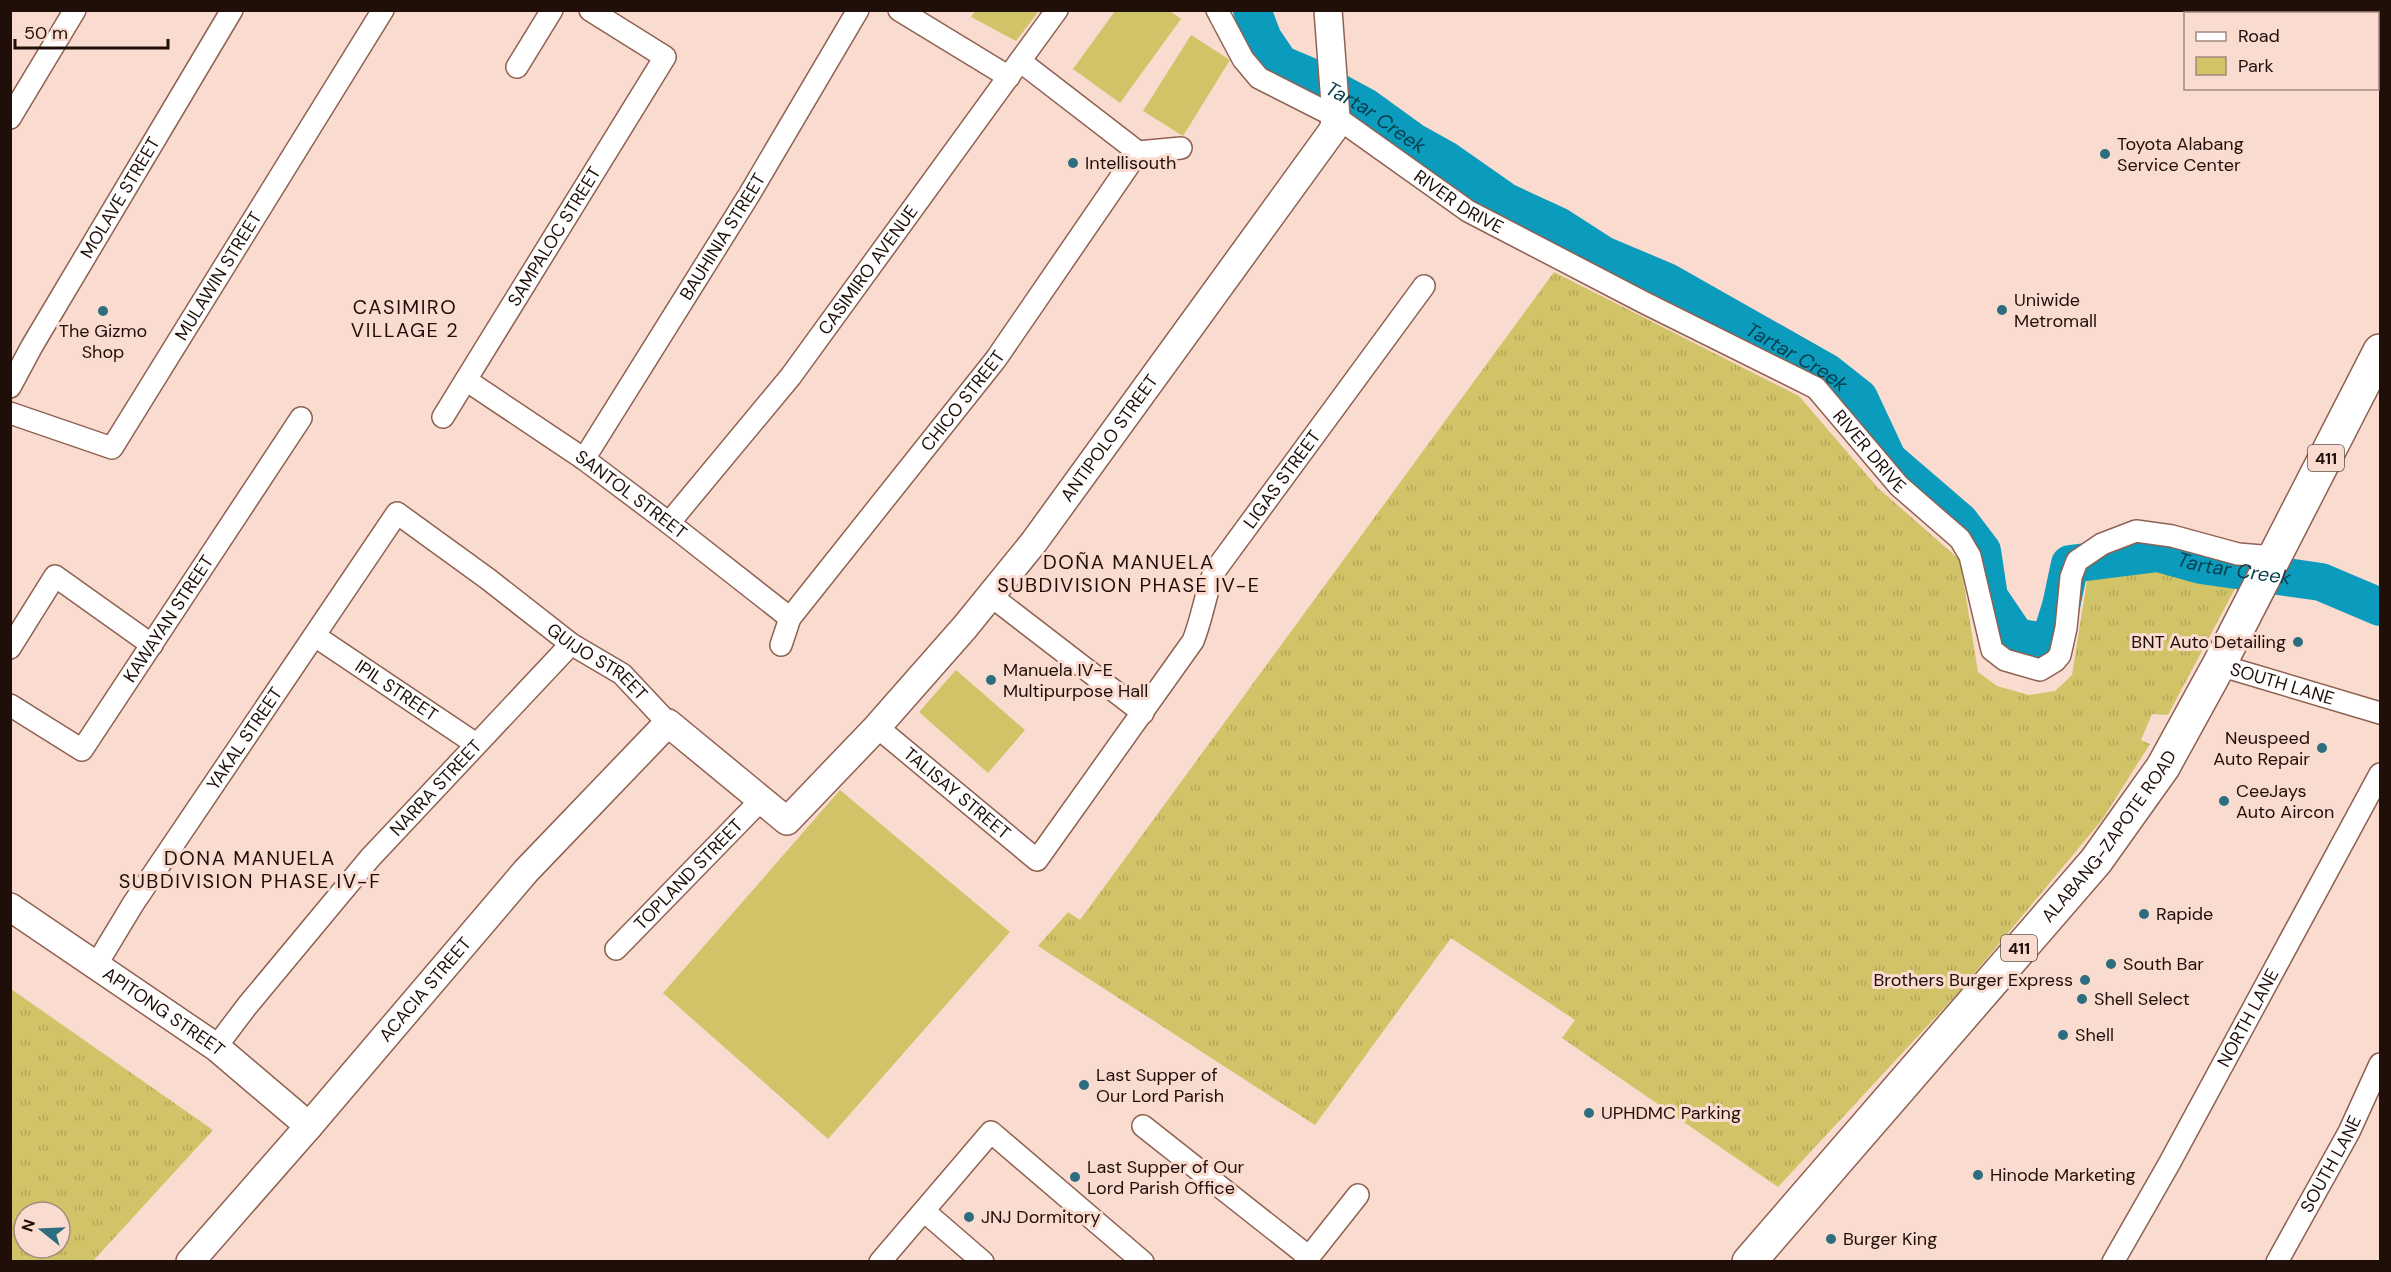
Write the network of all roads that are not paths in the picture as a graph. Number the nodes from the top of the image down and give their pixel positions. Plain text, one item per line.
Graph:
1 (75, 10) edge
2 (231, 10) edge
3 (383, 10) edge
4 (552, 10) edge
5 (590, 10) edge
6 (858, 10) edge
7 (899, 10) edge
8 (1057, 10) edge
9 (1217, 10) edge
10 (1328, 10) edge
11 (517, 68) dead end
12 (1015, 69) junction
13 (1336, 110) junction
14 (10, 118) edge
15 (1181, 148) dead end
16 (1138, 152) junction
17 (1424, 286) dead end
18 (2380, 351) edge
19 (466, 380) junction
20 (10, 387) edge
21 (10, 413) edge
22 (443, 417) dead end
23 (301, 418) dead end
24 (584, 459) junction
25 (397, 513) joint
26 (669, 523) junction
27 (2272, 560) junction
28 (991, 596) junction
29 (790, 618) junction
30 (315, 636) junction
31 (571, 644) junction
32 (152, 645) junction
33 (781, 645) dead end
34 (10, 648) edge
35 (2219, 665) junction
36 (10, 705) edge
37 (1143, 713) junction
38 (2380, 713) edge
39 (668, 723) junction
40 (877, 727) junction
41 (476, 744) junction
42 (2380, 774) edge
43 (761, 800) junction
44 (787, 821) joint
45 (1037, 860) joint
46 (10, 908) edge
47 (616, 949) dead end
48 (95, 966) junction
49 (216, 1047) junction
50 (2380, 1064) edge
51 (309, 1126) junction
52 (1143, 1126) dead end
53 (1358, 1195) dead end
54 (924, 1211) junction
55 (1307, 1259) edge
56 (190, 1262) edge
57 (880, 1262) edge
58 (983, 1262) edge
59 (1143, 1262) edge
60 (1749, 1262) edge
61 (2113, 1262) edge
62 (2277, 1262) edge

1 - 14 street
2 - 20 street, MOLAVE STREET
3 - 21 street, MULAWIN STREET
4 - 11 street
5 - 19 street, SAMPALOC STREET
6 - 24 street, BAUHINIA STREET
7 - 12 street
8 - 12 street, CASIMIRO AVENUE
9 - 13 street, RIVER DRIVE
10 - 13 street
12 - 16 street
12 - 26 street, CASIMIRO AVENUE
13 - 27 street, RIVER DRIVE
13 - 28 street, ANTIPOLO STREET
15 - 16 street
16 - 29 street, CHICO STREET
17 - 37 street, LIGAS STREET
18 - 27 highway, ALABANG-ZAPOTE ROAD / 411
19 - 22 street, SAMPALOC STREET
19 - 24 street, SANTOL STREET
23 - 32 street, KAWAYAN STREET
24 - 26 street, SANTOL STREET
25 - 30 street, YAKAL STREET
25 - 31 street, GUIJO STREET
26 - 29 street, SANTOL STREET
27 - 35 highway, ALABANG-ZAPOTE ROAD / 411
28 - 37 street
28 - 40 street, ANTIPOLO STREET
29 - 33 street, CHICO STREET
30 - 41 street, IPIL STREET
30 - 48 street, YAKAL STREET
31 - 39 street, GUIJO STREET
31 - 41 street, NARRA STREET
32 - 34 street
32 - 36 street, KAWAYAN STREET
35 - 38 street, SOUTH LANE
35 - 60 highway, ALABANG-ZAPOTE ROAD / 411
37 - 45 street, LIGAS STREET
39 - 43 street, GUIJO STREET
39 - 51 street, ACACIA STREET
40 - 44 street, ANTIPOLO STREET
40 - 45 street, TALISAY STREET
41 - 49 street, NARRA STREET
42 - 61 street, NORTH LANE
43 - 44 street, GUIJO STREET
43 - 47 street, TOPLAND STREET
46 - 48 street, APITONG STREET
48 - 49 street, APITONG STREET
49 - 51 street, APITONG STREET
50 - 62 street, SOUTH LANE
51 - 56 street, ACACIA STREET
52 - 55 street
53 - 55 street
54 - 57 street
54 - 58 street
54 - 59 street

